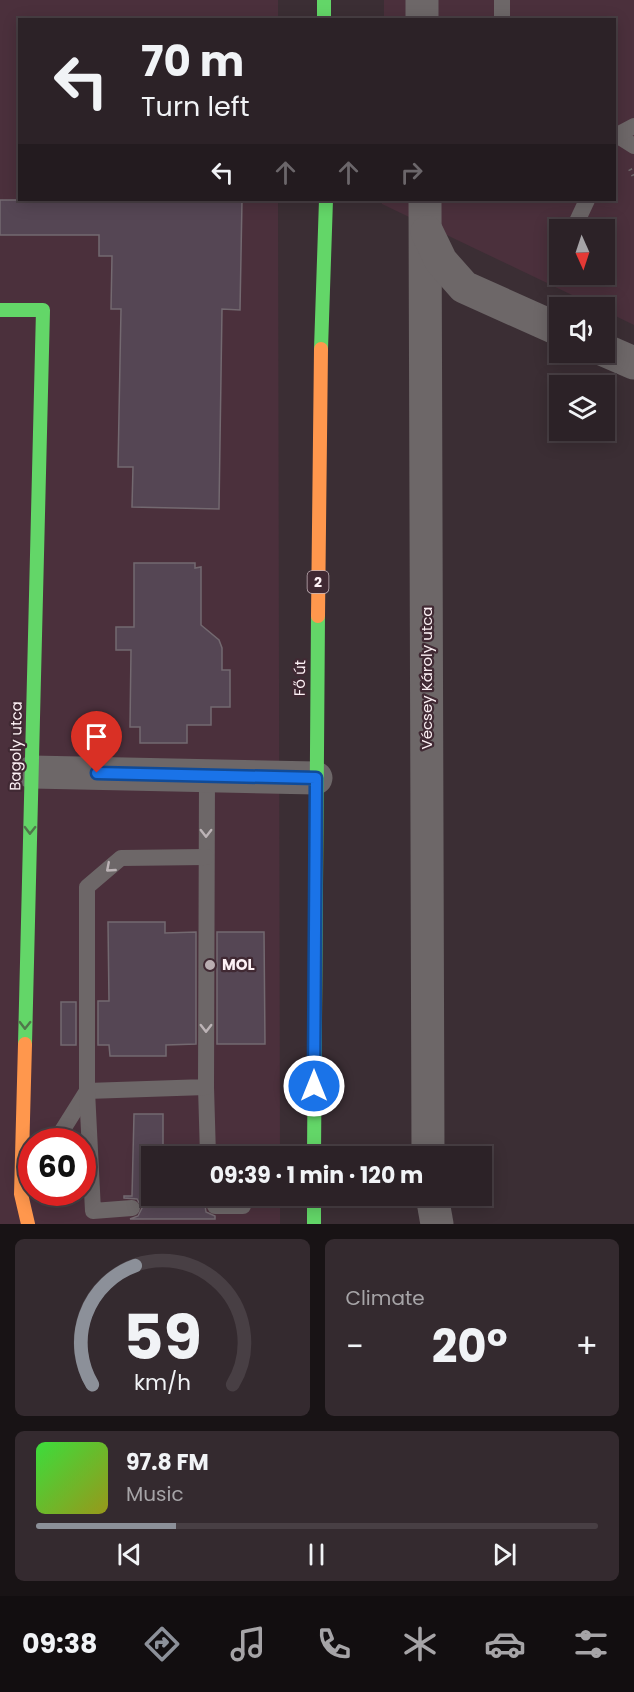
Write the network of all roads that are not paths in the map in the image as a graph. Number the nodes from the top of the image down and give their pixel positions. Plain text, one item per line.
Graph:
1 (324, 0) edge
2 (422, 0) edge
3 (502, 0) edge
4 (324, 18) edge
5 (422, 18) edge
6 (502, 18) edge
7 (634, 126) edge
8 (616, 136) edge
9 (634, 146) edge
10 (326, 201) edge
11 (587, 201) edge
12 (425, 213) edge
13 (578, 219) edge
14 (0, 310) edge
15 (549, 325) edge
16 (615, 355) edge
17 (634, 363) edge
18 (32, 772) junction
19 (207, 775) junction
20 (316, 778) junction
21 (206, 857) junction
22 (206, 1087) junction
23 (87, 1091) junction
24 (23, 1128) edge
25 (64, 1128) edge
26 (208, 1146) edge
27 (314, 1146) edge
28 (428, 1146) edge
29 (24, 1206) edge
30 (314, 1206) edge
31 (433, 1206) edge
32 (132, 1208) dead end
33 (28, 1224) edge
34 (314, 1224) edge
35 (436, 1224) edge

1 - 4 main road
2 - 5 street
3 - 6 lane
7 - 8 lane
8 - 9 lane
10 - 20 main road, Fő út / 2
11 - 13 lane
12 - 15 street
12 - 28 street, Vécsey Károly utca
14 - 18 main road, Bagoly utca
16 - 17 street
18 - 19 street
18 -> 24 main road, Bagoly utca
19 - 20 street
19 -> 21 lane
20 - 27 main road, Fő út / 2
21 -> 22 lane
21 -> 23 lane
22 - 23 lane
22 - 26 lane
23 - 25 lane
23 - 32 lane
29 - 33 main road, Bagoly utca
30 - 34 main road
31 - 35 street

